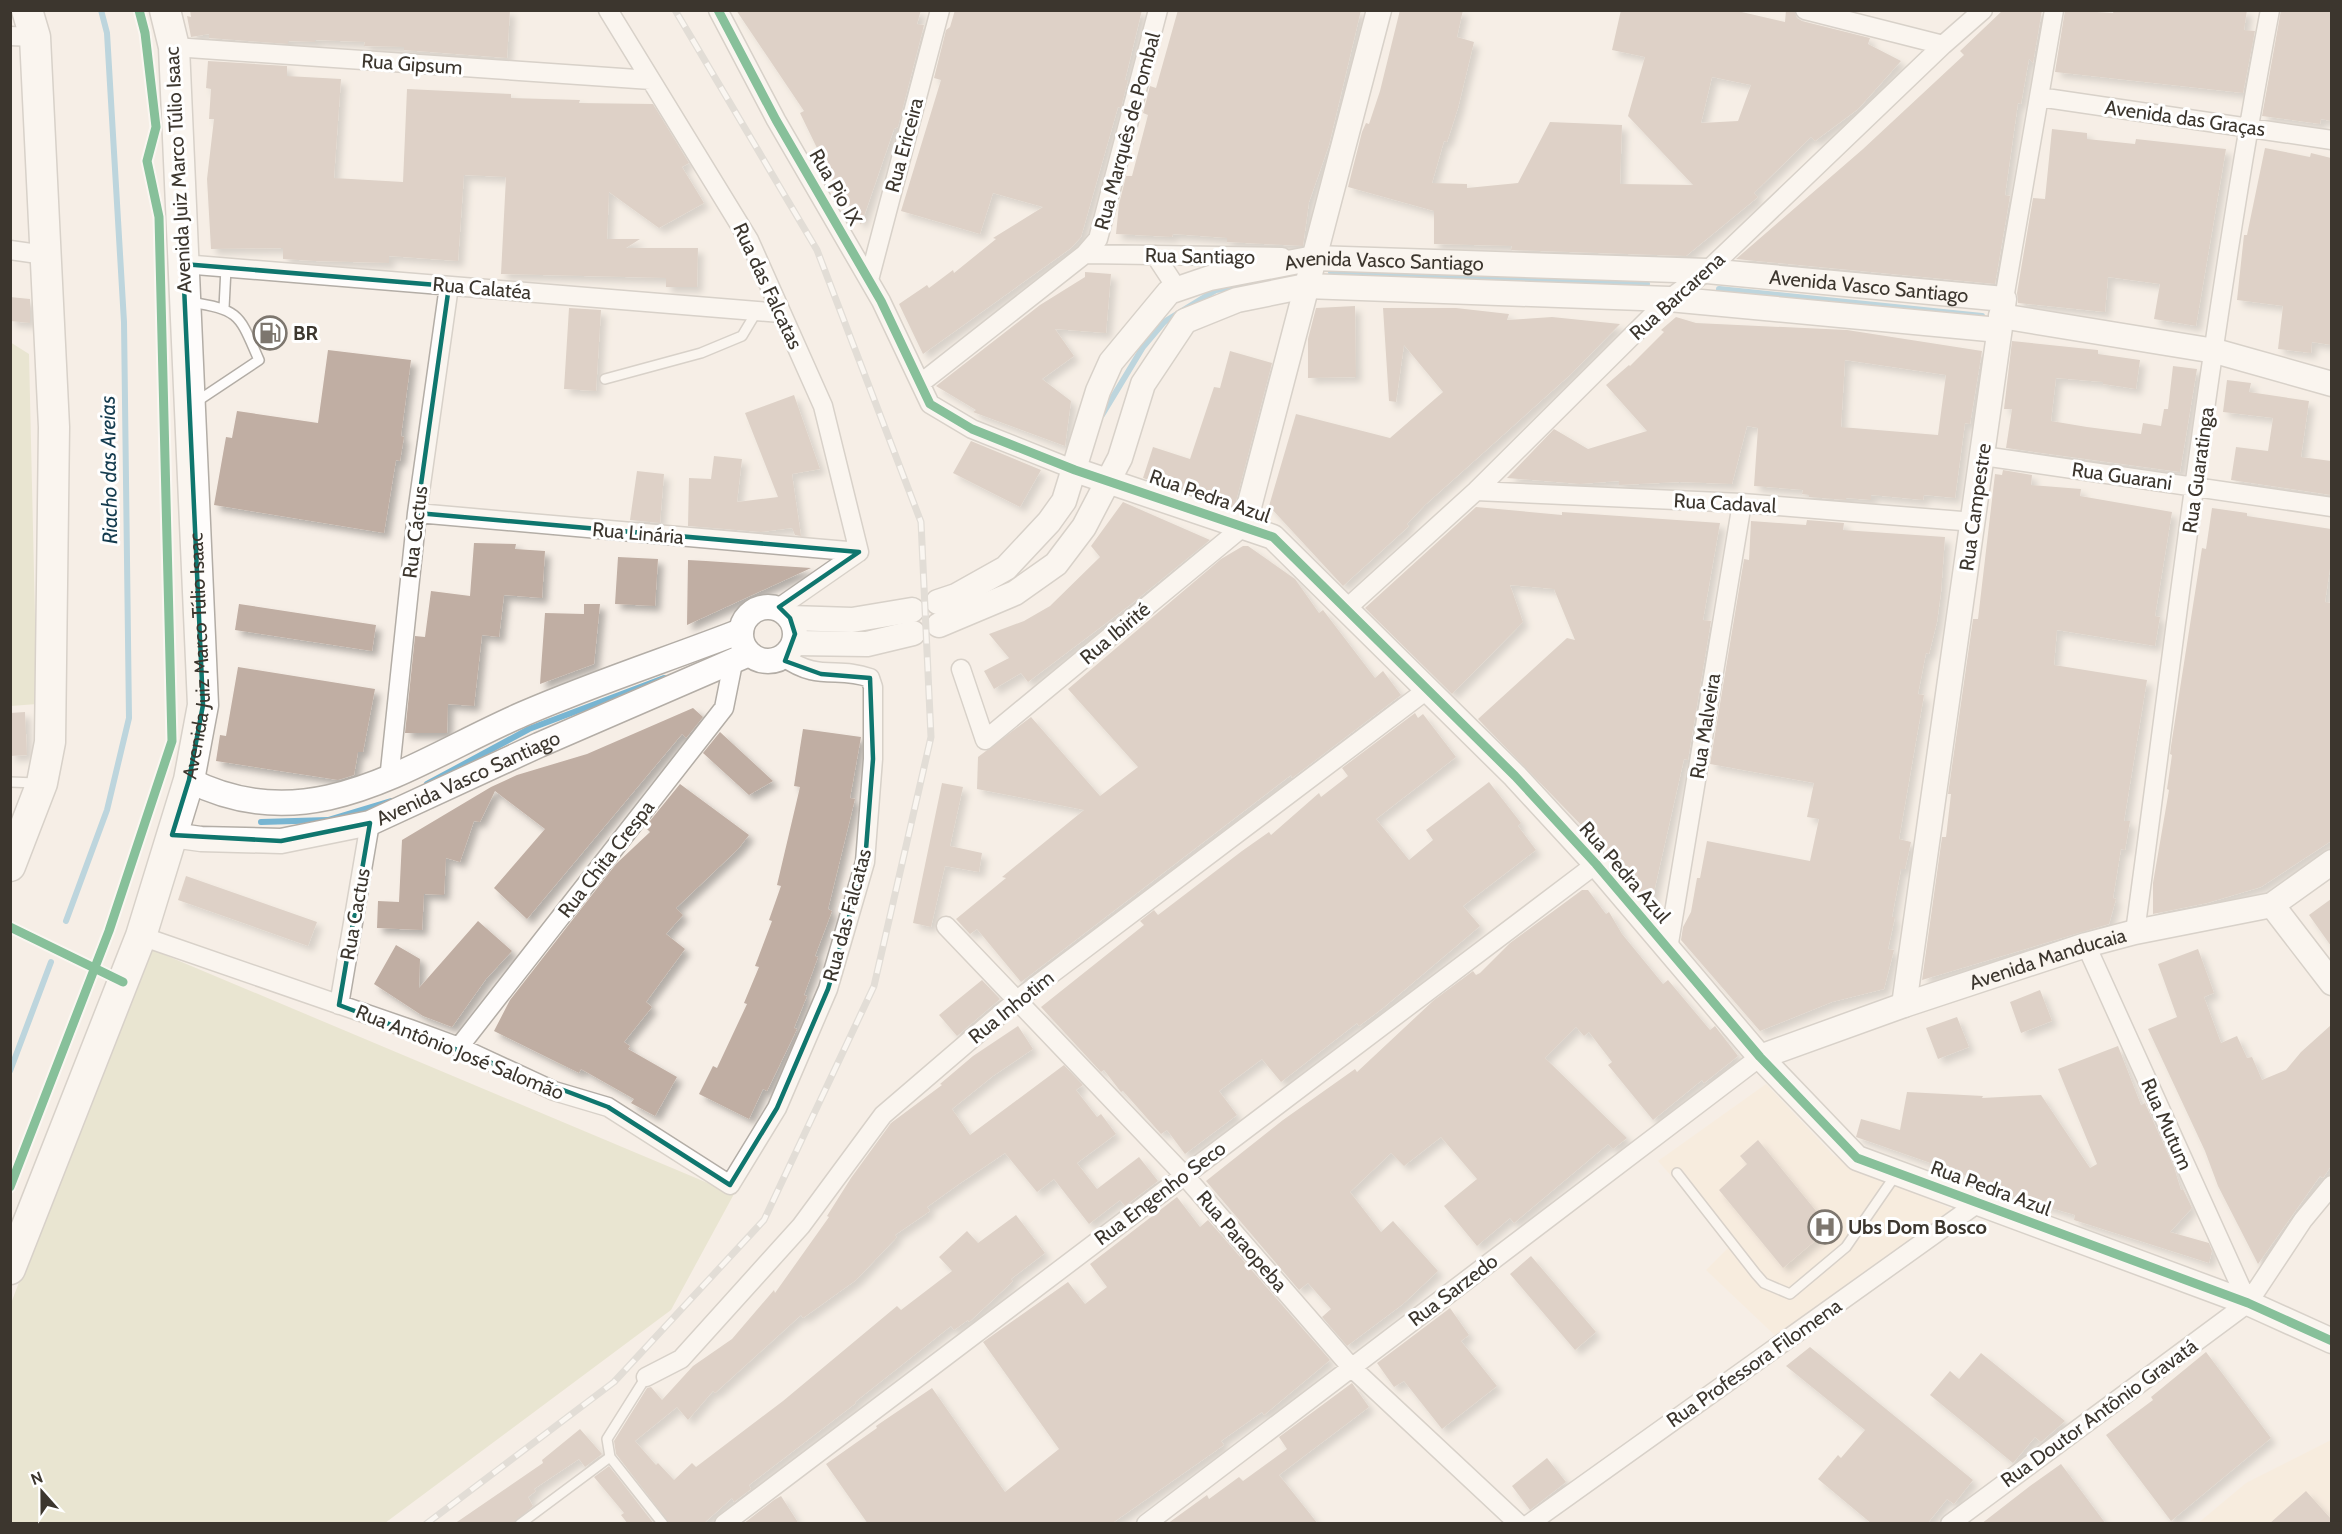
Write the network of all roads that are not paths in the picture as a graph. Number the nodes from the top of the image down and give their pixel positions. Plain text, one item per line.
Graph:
1 (165, 10) edge
2 (608, 10) edge
3 (718, 10) edge
4 (940, 10) edge
5 (1158, 10) edge
6 (1379, 10) edge
7 (1805, 10) edge
8 (1983, 10) edge
9 (2054, 10) edge
10 (2270, 10) edge
11 (24, 28) edge
12 (1943, 45) junction
13 (174, 47) junction
14 (651, 80) junction
15 (2039, 97) junction
16 (2248, 127) junction
17 (2331, 140) edge
18 (10, 250) edge
19 (1085, 254) junction
20 (45, 255) junction
21 (1155, 255) junction
22 (1314, 258) junction
23 (183, 264) junction
24 (226, 268) junction
25 (1707, 271) junction
26 (869, 280) junction
27 (449, 286) junction
28 (1306, 286) junction
29 (1169, 292) junction
30 (1669, 299) junction
31 (184, 301) junction
32 (224, 308) junction
33 (757, 311) junction
34 (781, 313) junction
35 (2001, 315) junction
36 (2215, 351) junction
37 (605, 379) dead end
38 (921, 383) junction
39 (2331, 384) edge
40 (189, 406) junction
41 (1983, 456) junction
42 (1075, 470) junction
43 (1108, 481) junction
44 (2195, 487) junction
45 (1476, 491) junction
46 (1742, 503) junction
47 (2331, 507) edge
48 (417, 513) junction
49 (1974, 522) junction
50 (1244, 526) junction
51 (859, 552) junction
52 (1346, 609) junction
53 (784, 613) junction
54 (741, 631) junction
55 (789, 650) junction
56 (741, 659) junction
57 (961, 669) dead end
58 (1428, 689) junction
59 (189, 780) junction
60 (389, 780) junction
61 (10, 782) edge
62 (42, 783) junction
63 (370, 823) junction
64 (172, 835) junction
65 (2331, 862) edge
66 (1596, 864) junction
67 (10, 866) edge
68 (2272, 905) junction
69 (946, 926) dead end
70 (2135, 932) junction
71 (141, 936) junction
72 (2086, 945) junction
73 (1668, 949) junction
74 (2331, 983) edge
75 (1017, 1000) junction
76 (339, 1005) junction
77 (1904, 1005) junction
78 (459, 1047) junction
79 (1760, 1057) junction
80 (1677, 1173) dead end
81 (1897, 1173) junction
82 (1184, 1175) junction
83 (730, 1185) joint
84 (2331, 1185) edge
85 (1978, 1203) junction
86 (10, 1269) edge
87 (2248, 1303) junction
88 (2331, 1341) edge
89 (1352, 1367) junction
90 (646, 1377) joint
91 (610, 1457) junction
92 (520, 1524) edge
93 (663, 1524) edge
94 (723, 1524) edge
95 (1146, 1524) edge
96 (1520, 1524) edge
97 (1529, 1524) edge
98 (1950, 1524) edge

1 - 13 main road, Avenida Juiz Marco Túlio Isaac
2 - 14 street, Rua das Falcatas
3 - 26 street, Rua Pio IX
4 - 26 street, Rua Ericeira
5 - 19 street, Rua Marquês de Pombal
6 - 22 street
7 - 12 street
8 - 12 street, Rua Barcarena
9 - 15 street, Rua Campestre
10 - 16 street, Rua Guaratinga
11 - 20 main road
12 - 25 street, Rua Barcarena
13 - 14 street, Rua Gipsum
13 - 23 main road, Avenida Juiz Marco Túlio Isaac
14 - 34 street, Rua das Falcatas
15 - 16 street, Avenida das Graças
15 - 35 street, Rua Campestre
16 - 17 street, Avenida das Graças
16 - 36 street, Rua Guaratinga
18 - 20 street
19 - 21 street, Rua Santiago
19 - 38 street, Rua Marquês de Pombal
20 - 62 main road
21 - 22 street, Rua Santiago
21 - 29 street
22 - 25 street, Avenida Vasco Santiago
22 - 28 street
22 - 29 street, Avenida Vasco Santiago
23 - 24 street, Rua Calatéa
23 - 31 main road, Avenida Juiz Marco Túlio Isaac
24 - 27 street, Rua Calatéa
24 - 32 lane
25 - 30 street, Rua Barcarena
25 - 35 street, Avenida Vasco Santiago
26 - 38 street, Rua Pio IX
27 - 33 street, Rua Calatéa
27 - 48 street, Rua Cáctus
28 - 30 street, Avenida Vasco Santiago
28 - 43 street, Avenida Vasco Santiago
28 - 50 street
29 - 42 street, Avenida Vasco Santiago
30 - 35 street, Avenida Vasco Santiago
30 - 45 street, Rua Barcarena
31 - 32 lane
31 - 40 main road, Avenida Juiz Marco Túlio Isaac
32 - 40 lane
33 - 34 street, Rua Calatéa
33 - 37 lane
34 - 51 street, Rua das Falcatas
35 - 36 street, Avenida Vasco Santiago
35 - 41 street, Rua Campestre
36 - 39 street, Avenida Vasco Santiago
36 - 44 street, Rua Guaratinga
38 - 42 street, Rua Pedra Azul
40 - 59 main road, Avenida Juiz Marco Túlio Isaac
41 - 44 street, Rua Guarani
41 - 49 street, Rua Campestre
42 - 43 street, Rua Pedra Azul
42 - 43 street, Avenida Vasco Santiago
43 - 50 street, Rua Pedra Azul
44 - 47 street, Rua Guarani
44 - 70 street, Rua Guaratinga
45 - 46 street, Rua Cadaval
45 - 52 street, Rua Barcarena
46 - 49 street, Rua Cadaval
46 - 73 street, Rua Malveira
48 - 51 street, Rua Linária
48 - 60 street, Rua Cáctus
49 - 77 street, Rua Campestre
50 - 52 street, Rua Pedra Azul
50 - 57 street, Rua Ibirité
51 - 53 street
52 - 58 street, Rua Pedra Azul
53 - 54 street, Avenida Vasco Santiago
53 - 55 street
53 - 55 street, Avenida Vasco Santiago
54 - 56 street
54 - 60 street, Avenida Vasco Santiago
55 - 56 street, Avenida Vasco Santiago
55 - 83 street, Rua das Falcatas
56 - 63 street, Avenida Vasco Santiago
56 - 78 street, Rua Chita Crespa
58 - 66 street, Rua Pedra Azul
58 - 75 street, Rua Inhotim
59 - 60 street, Avenida Vasco Santiago
59 - 64 main road, Avenida Juiz Marco Túlio Isaac
61 - 62 lane
62 - 67 main road
63 - 64 street, Avenida Vasco Santiago
63 - 76 street, Rua Cactus
64 - 71 main road, Avenida Juiz Marco Túlio Isaac
65 - 68 street, Avenida Manducaia
66 - 73 street, Rua Pedra Azul
66 - 82 street, Rua Engenho Seco
68 - 70 street, Avenida Manducaia
68 - 74 street
69 - 75 street, Rua Paraopeba
70 - 72 street, Avenida Manducaia
71 - 76 street, Rua Antônio José Salomão
71 - 86 main road, Avenida Juiz Marco Túlio Isaac
72 - 77 street, Avenida Manducaia
72 - 87 street, Rua Mutum
73 - 79 street, Rua Pedra Azul
75 - 82 street, Rua Paraopeba
75 - 90 street, Rua Inhotim
76 - 78 street, Rua Antônio José Salomão
77 - 79 street, Avenida Manducaia
78 - 83 street, Rua Antônio José Salomão
79 - 81 street, Rua Pedra Azul
79 - 89 street, Rua Sarzedo
80 - 81 lane
81 - 85 street, Rua Pedra Azul
82 - 89 street, Rua Paraopeba
82 - 94 street, Rua Engenho Seco
84 - 87 street, Rua Doutor Antônio Gravatá
85 - 87 street, Rua Pedra Azul
85 - 97 street, Rua Professora Filomena
87 - 88 street, Rua Pedra Azul
87 - 98 street, Rua Doutor Antônio Gravatá
89 - 95 street, Rua Sarzedo
89 - 96 street, Rua Paraopeba
90 - 91 lane
91 - 92 lane
91 - 93 lane

